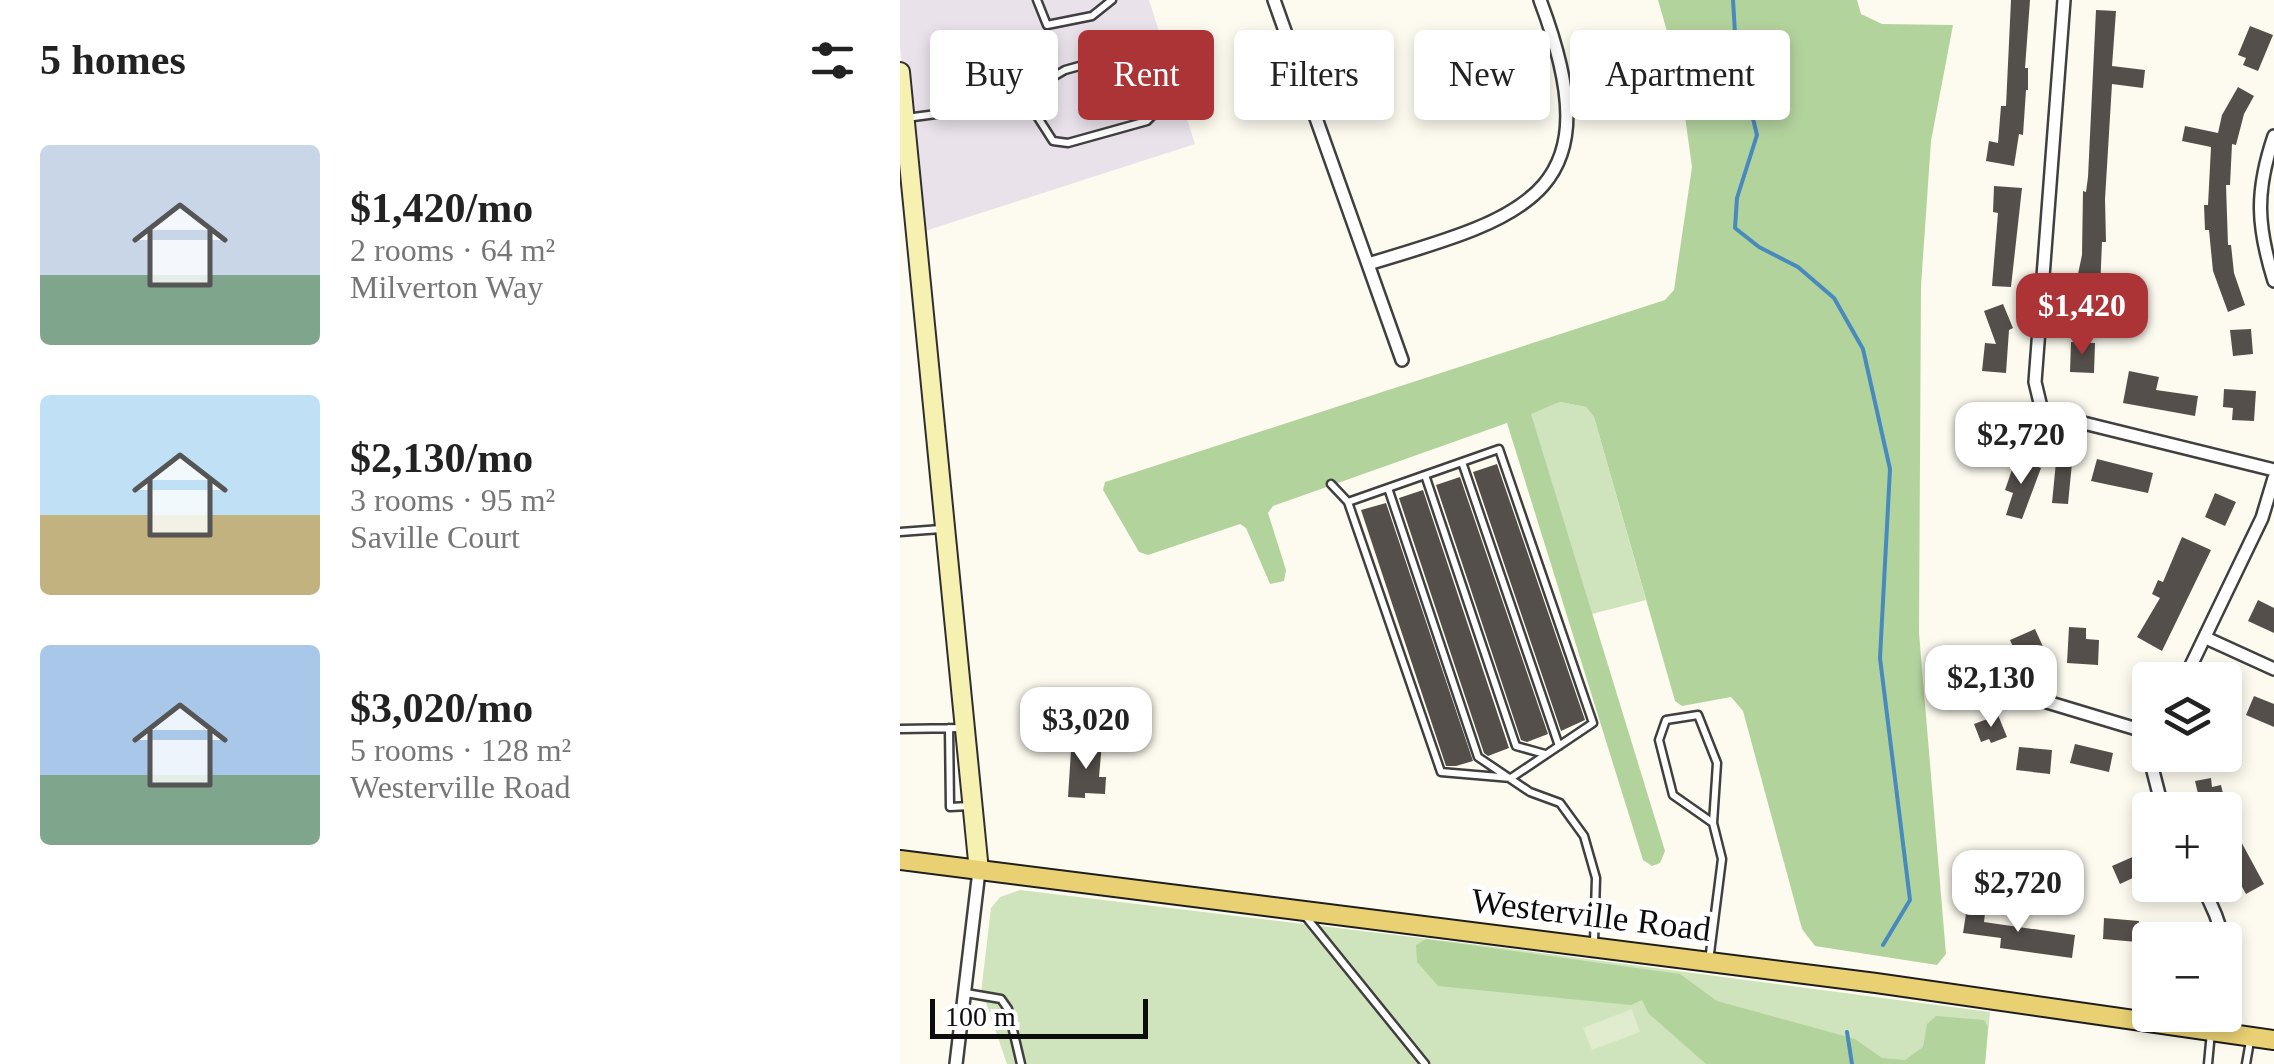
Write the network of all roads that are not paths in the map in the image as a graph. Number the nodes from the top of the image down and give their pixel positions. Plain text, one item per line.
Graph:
1 (1037, 0) edge
2 (1112, 0) edge
3 (1274, 0) edge
4 (1540, 0) edge
5 (2064, 0) edge
6 (900, 72) edge
7 (1028, 102) joint
8 (930, 115) edge
9 (905, 118) junction
10 (2274, 136) edge
11 (1368, 264) junction
12 (2274, 282) edge
13 (1402, 360) dead end
14 (1462, 462) junction
15 (2274, 470) edge
16 (1425, 475) junction
17 (2274, 478) edge
18 (1331, 484) dead end
19 (1388, 488) junction
20 (1348, 502) junction
21 (947, 528) junction
22 (900, 532) edge
23 (2206, 638) junction
24 (2193, 662) edge
25 (2274, 670) edge
26 (2047, 702) dead end
27 (2132, 727) edge
28 (957, 728) junction
29 (900, 730) edge
30 (1558, 746) junction
31 (1547, 754) junction
32 (1511, 778) junction
33 (1713, 823) junction
34 (900, 860) edge
35 (980, 871) junction
36 (1302, 912) junction
37 (1594, 949) junction
38 (1709, 962) junction
39 (965, 992) junction
40 (2132, 1015) edge
41 (2217, 1032) edge
42 (2238, 1032) edge
43 (2250, 1036) junction
44 (2274, 1040) edge
45 (956, 1064) edge
46 (1021, 1064) edge
47 (1425, 1064) edge
48 (2208, 1064) edge
49 (2246, 1064) edge

1 - 2 lane
3 - 11 street
4 - 11 street
5 - 15 street
6 - 9 main road
7 - 7 lane
8 - 9 lane
9 - 21 main road
10 - 12 street
11 - 13 street
14 - 16 lane
14 - 30 lane
14 - 30 lane
16 - 19 lane
16 - 31 lane
17 - 23 street
18 - 20 lane
19 - 20 lane
19 - 32 lane
20 - 32 lane
21 - 22 lane
21 - 28 main road
23 - 24 street
23 - 25 street
26 - 27 street
28 - 29 lane
28 - 35 main road
30 - 31 lane
31 - 32 lane
32 - 37 lane
33 - 33 lane
33 - 38 lane
34 - 35 main road, Westerville Road
35 - 36 main road, Westerville Road
35 - 39 street
36 - 37 main road, Westerville Road
36 - 47 lane
37 - 38 main road, Westerville Road
38 - 40 main road, Westerville Road
39 - 45 street
39 - 46 lane
41 - 48 lane
42 - 43 main road, Westerville Road
43 - 44 main road, Westerville Road
43 - 49 lane

